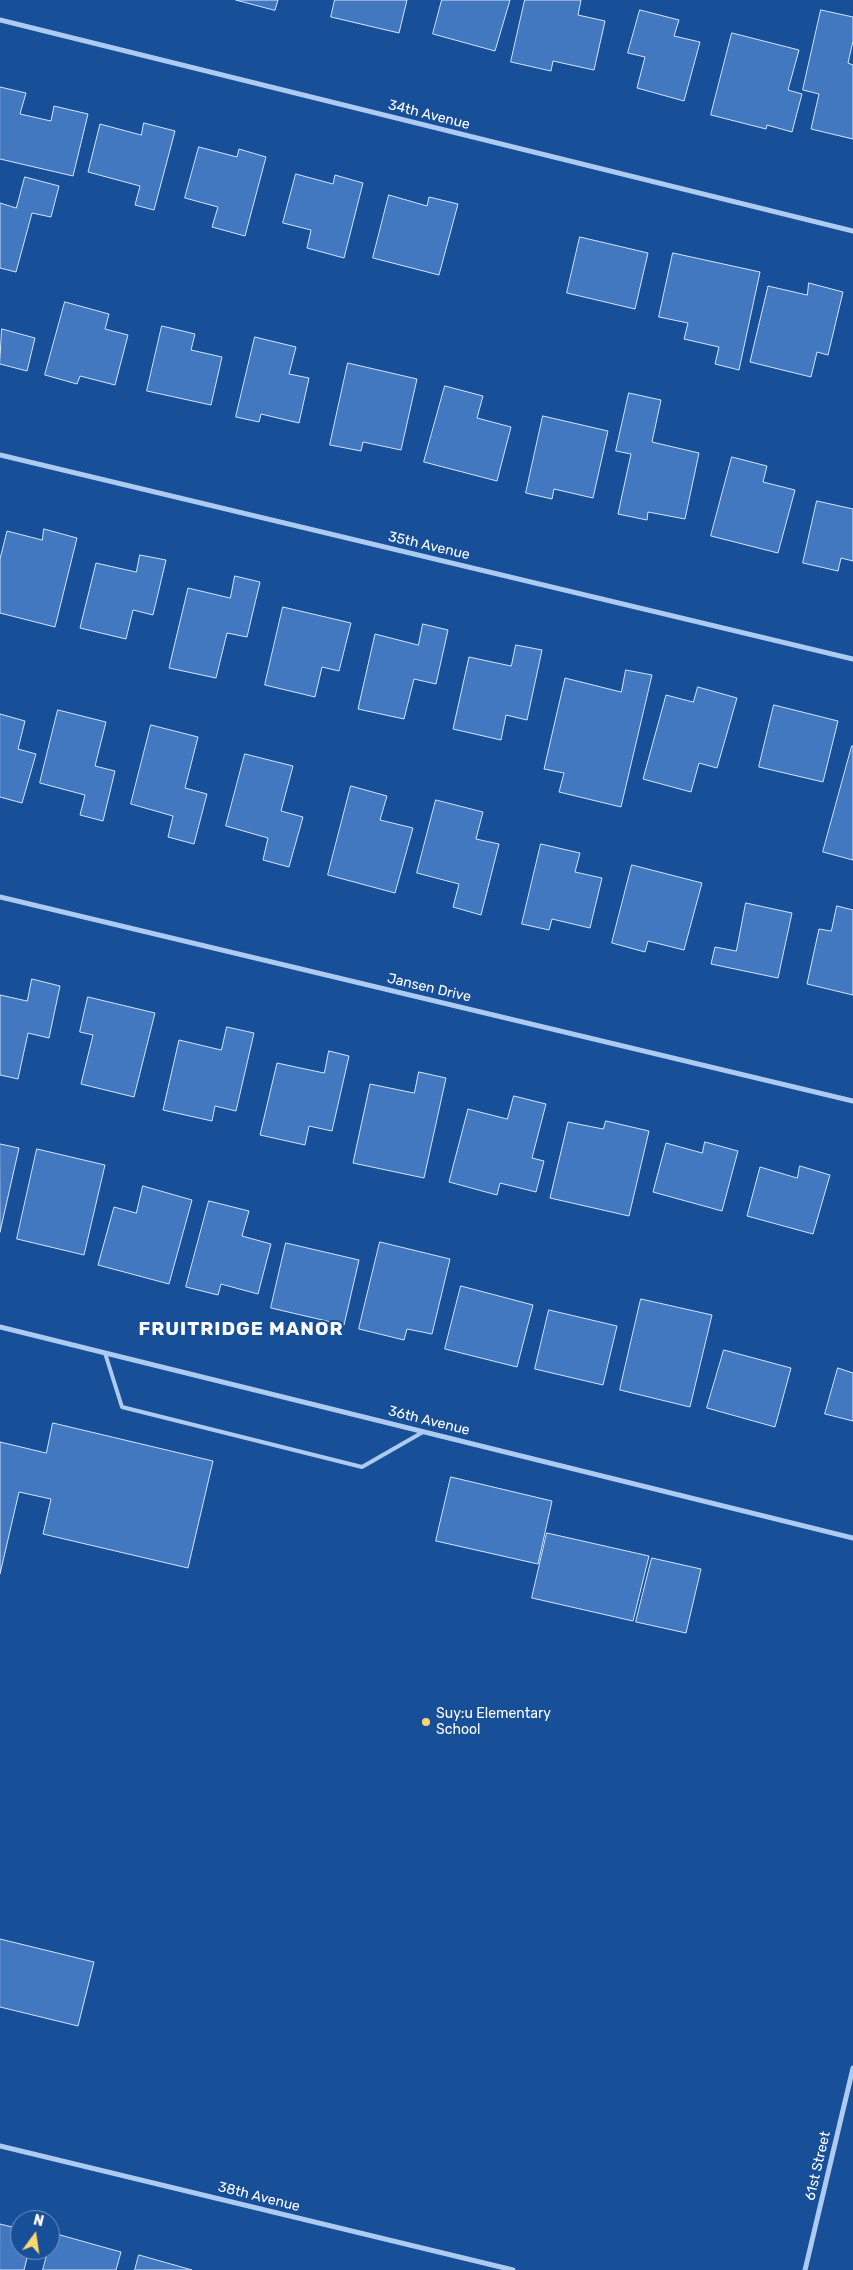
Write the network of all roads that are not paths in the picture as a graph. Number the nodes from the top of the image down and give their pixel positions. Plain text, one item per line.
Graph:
1 (0, 20) edge
2 (853, 231) edge
3 (0, 454) edge
4 (853, 659) edge
5 (0, 897) edge
6 (853, 1101) edge
7 (0, 1327) edge
8 (105, 1353) junction
9 (424, 1432) junction
10 (853, 1538) edge
11 (853, 2068) edge
12 (0, 2146) edge
13 (513, 2270) edge
14 (805, 2270) edge

1 - 2 street, 34th Avenue
3 - 4 street, 35th Avenue
5 - 6 street, Jansen Drive
7 - 8 street, 36th Avenue
8 - 9 street, 36th Avenue
8 - 9 lane
9 - 10 street, 36th Avenue
11 - 14 street, 61st Street
12 - 13 street, 38th Avenue

